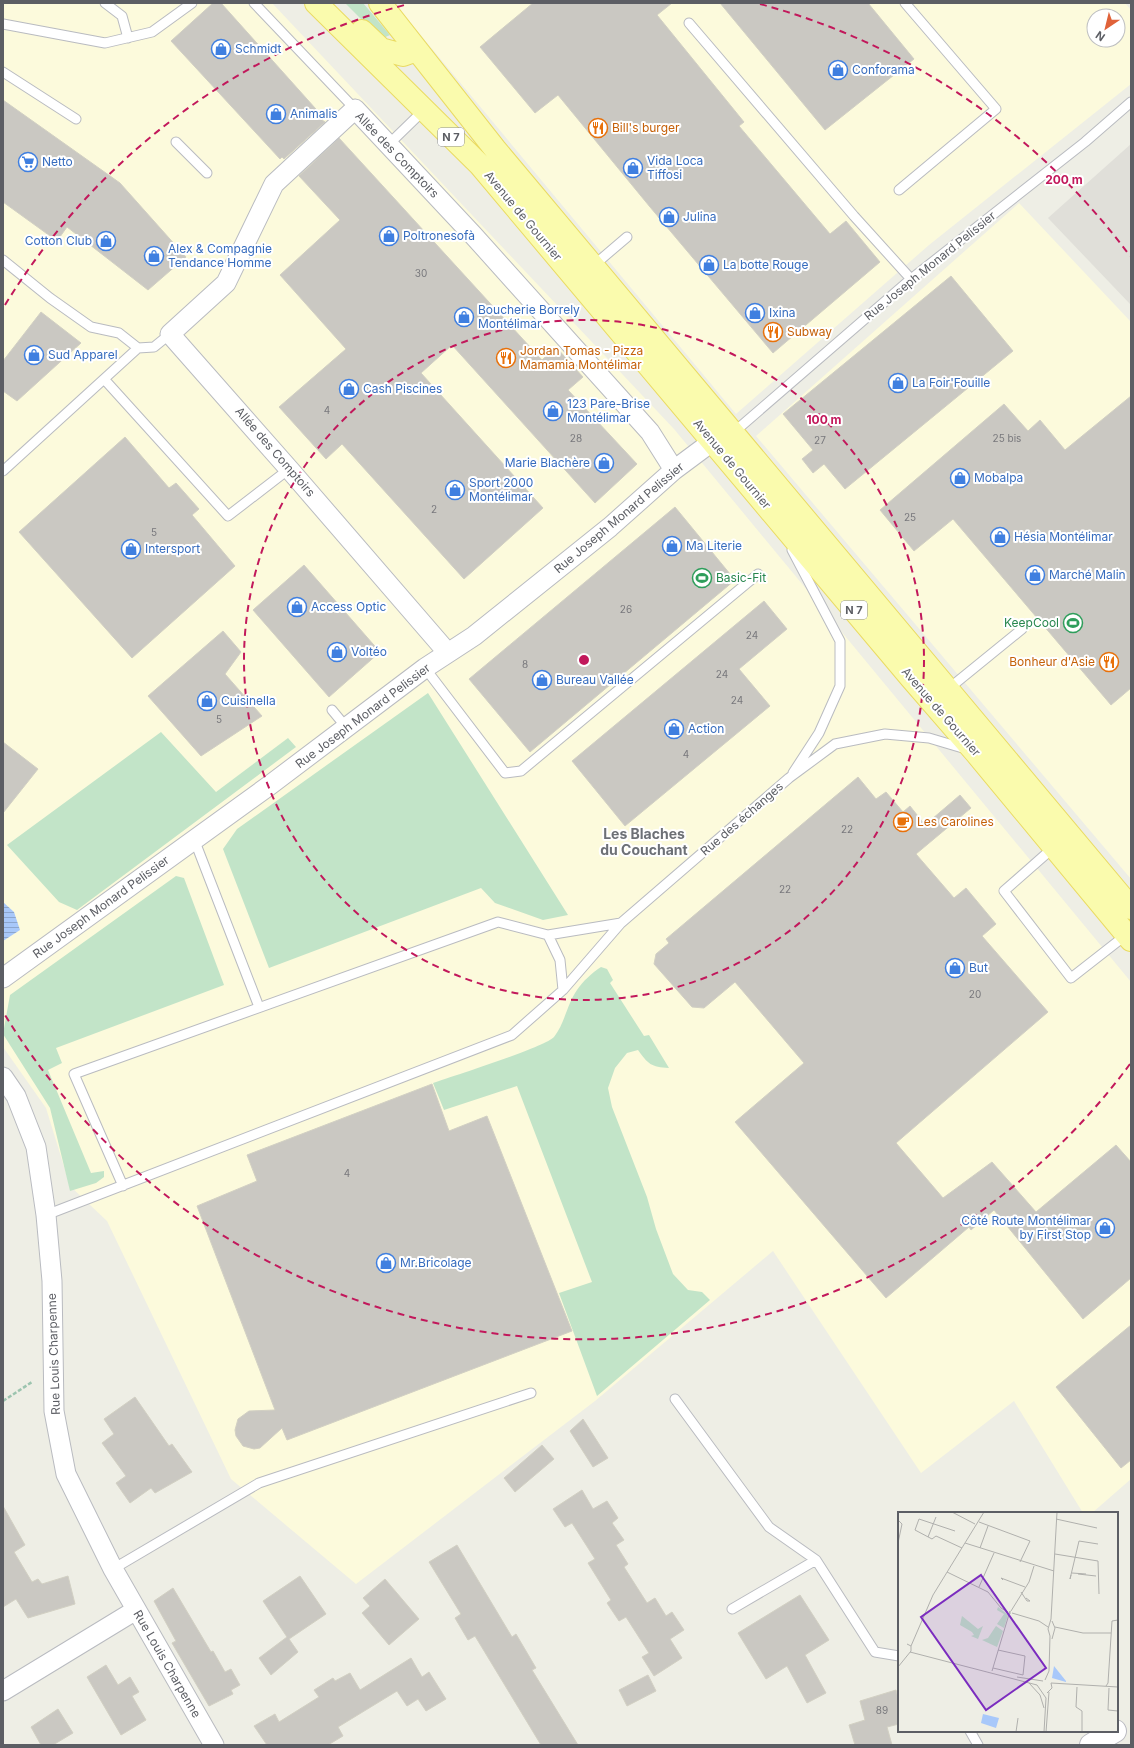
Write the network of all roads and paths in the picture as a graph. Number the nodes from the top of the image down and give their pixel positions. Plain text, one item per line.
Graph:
1 (105, 3) edge
2 (192, 3) edge
3 (254, 3) edge
4 (316, 3) edge
5 (332, 3) edge
6 (380, 3) edge
7 (905, 3) edge
8 (689, 22) dead end
9 (3, 24) edge
10 (128, 38) junction
11 (417, 50) junction
12 (3, 72) edge
13 (1131, 102) edge
14 (355, 109) junction
15 (424, 110) junction
16 (76, 119) dead end
17 (176, 142) dead end
18 (389, 144) junction
19 (206, 173) dead end
20 (899, 190) dead end
21 (627, 237) dead end
22 (3, 260) edge
23 (585, 273) junction
24 (911, 279) junction
25 (170, 334) junction
26 (138, 348) junction
27 (104, 379) junction
28 (723, 437) junction
29 (289, 468) junction
30 (674, 470) junction
31 (3, 471) edge
32 (772, 512) junction
33 (758, 574) dead end
34 (1022, 629) dead end
35 (448, 653) junction
36 (425, 668) junction
37 (947, 690) junction
38 (332, 710) dead end
39 (346, 727) junction
40 (976, 752) junction
41 (789, 778) junction
42 (194, 839) junction
43 (1054, 847) junction
44 (1131, 908) edge
45 (621, 923) junction
46 (548, 935) junction
47 (1129, 938) edge
48 (3, 978) edge
49 (563, 990) junction
50 (259, 1007) junction
51 (3, 1078) edge
52 (123, 1186) junction
53 (46, 1215) junction
54 (53, 1374) junction
55 (531, 1393) dead end
56 (675, 1399) dead end
57 (3, 1401) edge
58 (816, 1560) junction
59 (113, 1569) junction
60 (732, 1609) dead end
61 (136, 1610) junction
62 (898, 1656) edge
63 (3, 1691) edge
64 (1131, 1722) edge
65 (1118, 1729) edge
66 (971, 1732) edge
67 (1113, 1732) edge
68 (214, 1745) edge
69 (978, 1745) edge
70 (1091, 1745) edge

1 - 10 lane
2 - 10 lane
3 - 14 lane
4 - 15 main road, Avenue de Gournier / N 7
5 - 11 main road
6 - 11 main road, Avenue de Gournier / N 7
7 - 20 lane
8 - 24 lane
9 - 10 lane
11 - 23 main road, Avenue de Gournier / N 7
12 - 16 lane
13 - 24 lane, Rue Joseph Monard Pelissier
14 - 18 street, Allée des Comptoirs
14 - 25 street, Allée des Comptoirs
15 - 18 lane
15 - 23 main road, Avenue de Gournier / N 7
17 - 19 lane
18 - 30 street, Allée des Comptoirs
21 - 23 lane
22 - 26 lane
23 - 28 main road, Avenue de Gournier / N 7
24 - 28 lane, Rue Joseph Monard Pelissier
25 - 26 lane
25 - 29 street, Allée des Comptoirs
26 - 27 lane
27 - 29 lane
27 - 31 lane
28 - 30 street, Rue Joseph Monard Pelissier
28 - 32 main road, Avenue de Gournier / N 7
28 - 37 main road, Avenue de Gournier / N 7
29 - 35 street, Allée des Comptoirs
30 - 35 street, Rue Joseph Monard Pelissier
32 - 40 main road, Avenue de Gournier / N 7
32 - 41 lane
33 - 36 lane
34 - 37 lane
35 - 36 street, Rue Joseph Monard Pelissier
36 - 39 street, Rue Joseph Monard Pelissier
37 - 44 main road, Avenue de Gournier / N 7
38 - 39 lane
39 - 42 street, Rue Joseph Monard Pelissier
40 - 41 lane
40 - 43 main road, Avenue de Gournier / N 7
41 - 45 lane, Rue des échanges
42 - 48 street, Rue Joseph Monard Pelissier
42 - 50 lane
43 - 47 main road, Avenue de Gournier / N 7
43 - 47 lane
45 - 46 lane
45 - 49 lane, Rue des échanges
46 - 49 lane
46 - 50 lane
49 - 52 lane, Rue des échanges
50 - 52 lane
51 - 53 street, Rue Louis Charpenne
52 - 53 lane, Rue des échanges
53 - 54 street, Rue Louis Charpenne
54 - 57 path
54 - 59 street, Rue Louis Charpenne
55 - 59 lane
56 - 58 lane
58 - 60 lane
58 - 62 lane
59 - 61 street, Rue Louis Charpenne
61 - 63 street
61 - 68 street, Rue Louis Charpenne
64 - 65 main road
66 - 69 lane
67 - 70 main road

